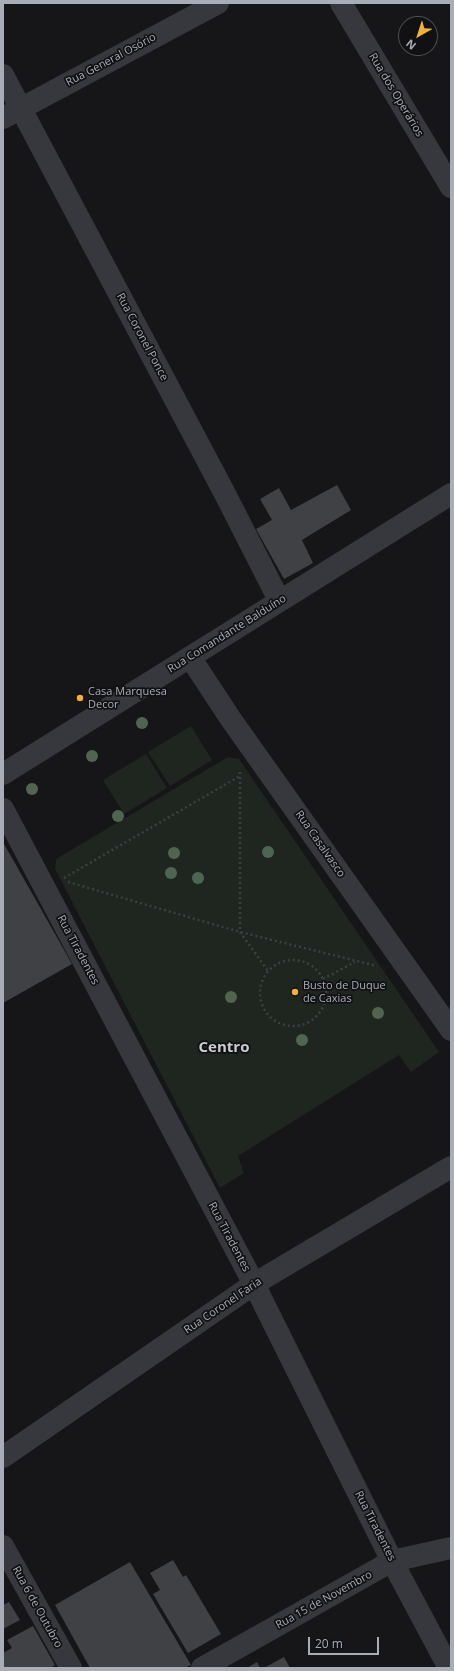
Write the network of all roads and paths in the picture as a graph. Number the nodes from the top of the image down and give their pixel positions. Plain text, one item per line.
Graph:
1 (218, 3) edge
2 (341, 3) edge
3 (3, 75) edge
4 (11, 113) edge
5 (451, 187) edge
6 (451, 494) edge
7 (279, 600) junction
8 (190, 657) junction
9 (240, 770) dead end
10 (3, 774) edge
11 (240, 776) junction
12 (3, 809) edge
13 (240, 932) junction
14 (356, 961) junction
15 (382, 967) dead end
16 (268, 971) junction
17 (323, 979) junction
18 (451, 1030) edge
19 (451, 1167) edge
20 (254, 1284) junction
21 (3, 1457) edge
22 (3, 1546) edge
23 (451, 1548) edge
24 (392, 1561) junction
25 (71, 1668) edge
26 (202, 1668) edge
27 (449, 1668) edge

1 - 4 street, Rua General Osório
2 - 5 street, Rua dos Operários
3 - 4 street, Rua Coronel Ponce
4 - 7 street, Rua Coronel Ponce
6 - 7 street, Rua Comandante Balduíno
7 - 8 street, Rua Comandante Balduíno
8 - 10 street, Rua Comandante Balduíno
8 - 18 street, Rua Casalvasco
9 - 11 path
11 - 13 path
11 - 13 path
12 - 20 street, Rua Tiradentes
13 - 14 path
13 - 16 path
14 - 15 path
14 - 17 path
16 - 17 path
16 - 17 path
19 - 20 street, Rua Coronel Faria
20 - 21 street, Rua Coronel Faria
20 - 24 street, Rua Tiradentes
22 - 25 street, Rua 6 de Outubro
23 - 24 street, Rua 15 de Novembro
24 - 26 street, Rua 15 de Novembro
24 - 27 street, Rua Tiradentes

